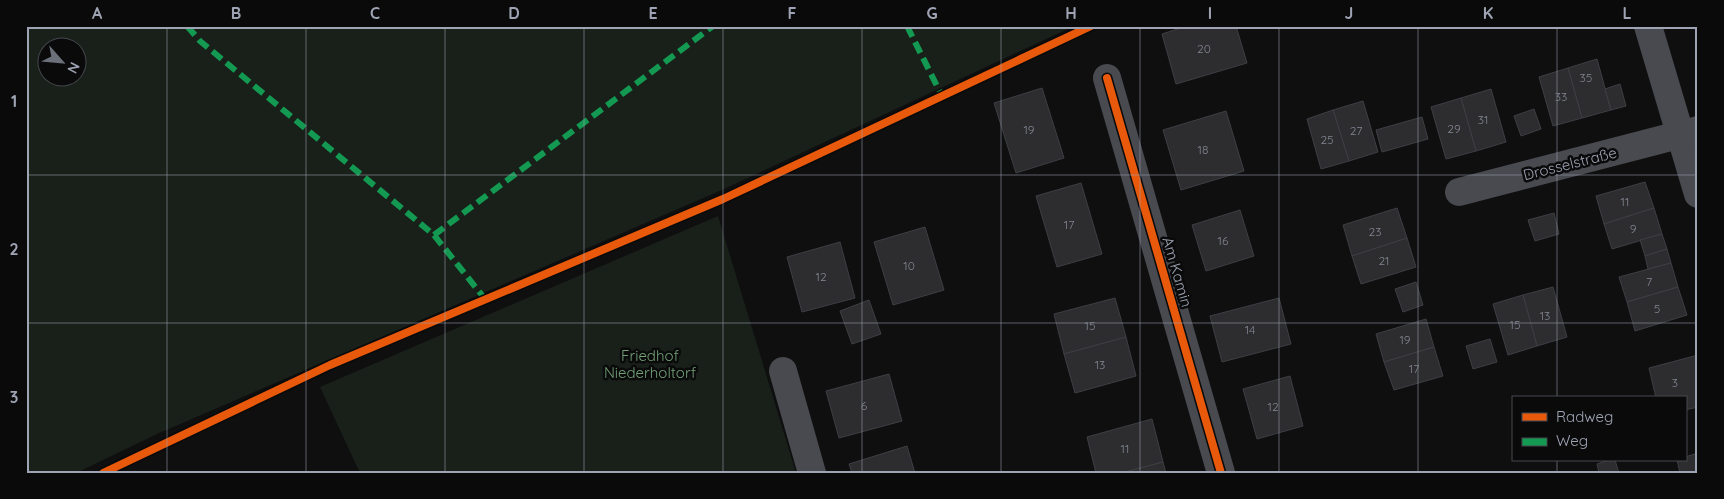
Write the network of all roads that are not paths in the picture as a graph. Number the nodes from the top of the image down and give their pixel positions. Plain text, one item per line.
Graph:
1 (1648, 26) edge
2 (1107, 78) dead end
3 (1689, 132) edge
4 (1459, 192) dead end
5 (1698, 194) edge
6 (783, 370) dead end
7 (812, 473) edge
8 (1221, 473) edge

1 - 3 street
2 - 8 street, Am Kamin
3 - 4 street, Drosselstraße
3 - 5 street
6 - 7 street

